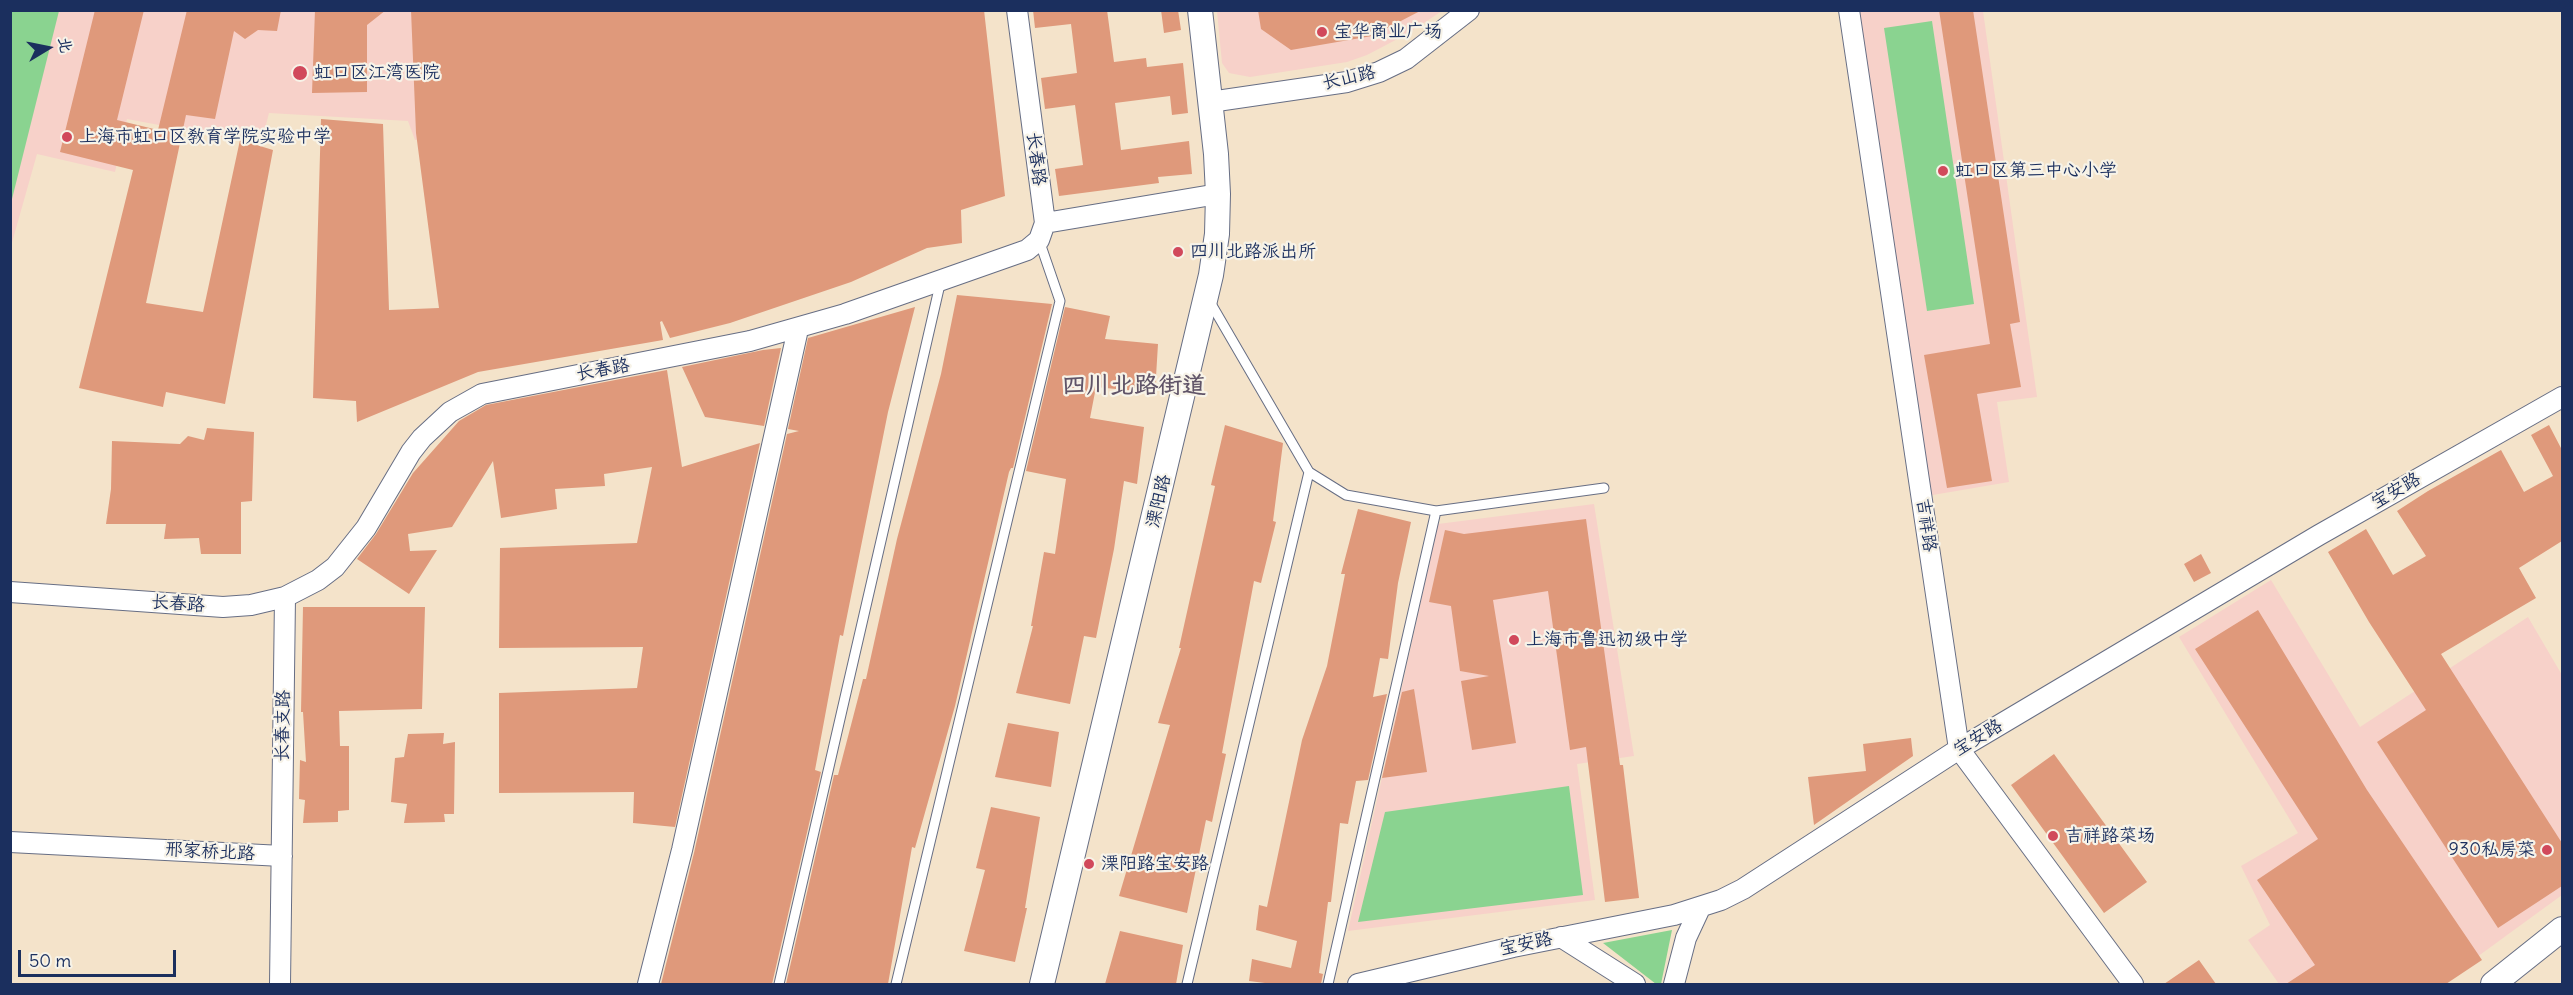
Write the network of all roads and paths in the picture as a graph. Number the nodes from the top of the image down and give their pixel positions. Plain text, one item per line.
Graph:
1 (1017, 10) edge
2 (1200, 10) edge
3 (1469, 10) edge
4 (1849, 10) edge
5 (1210, 102) junction
6 (1218, 194) junction
7 (1042, 232) junction
8 (941, 280) junction
9 (1206, 296) junction
10 (798, 328) junction
11 (2562, 397) edge
12 (1309, 472) junction
13 (1604, 488) dead end
14 (1436, 511) junction
15 (10, 592) edge
16 (285, 597) junction
17 (1959, 749) junction
18 (10, 842) edge
19 (282, 855) junction
20 (1700, 908) junction
21 (2562, 929) edge
22 (1561, 937) junction
23 (280, 984) edge
24 (648, 984) edge
25 (779, 984) edge
26 (896, 984) edge
27 (1042, 984) edge
28 (1187, 984) edge
29 (1328, 984) edge
30 (1358, 984) edge
31 (1635, 984) edge
32 (1674, 984) edge
33 (2133, 984) edge
34 (2493, 984) edge

1 - 7 street, 长春路
2 - 5 street, 溧阳路
3 - 5 street, 长山路
4 - 17 street, 吉祥路
5 - 6 street, 溧阳路
6 - 7 street
6 - 9 street, 溧阳路
7 - 8 street, 长春路
7 - 26 lane
8 - 10 street, 长春路
8 - 25 lane
9 - 12 lane
9 - 27 street, 溧阳路
10 - 16 street, 长春路
10 - 24 street
11 - 17 street, 宝安路
12 - 14 lane
12 - 28 lane
13 - 14 lane
14 - 29 lane
15 - 16 street, 长春路
16 - 19 street, 长春支路
17 - 20 street, 宝安路
17 - 33 street, 吉祥路
18 - 19 street, 邢家桥北路
19 - 23 street, 邢家桥北路
20 - 22 street, 宝安路
20 - 32 street
21 - 34 street
22 - 30 street, 宝安路
22 - 31 street

